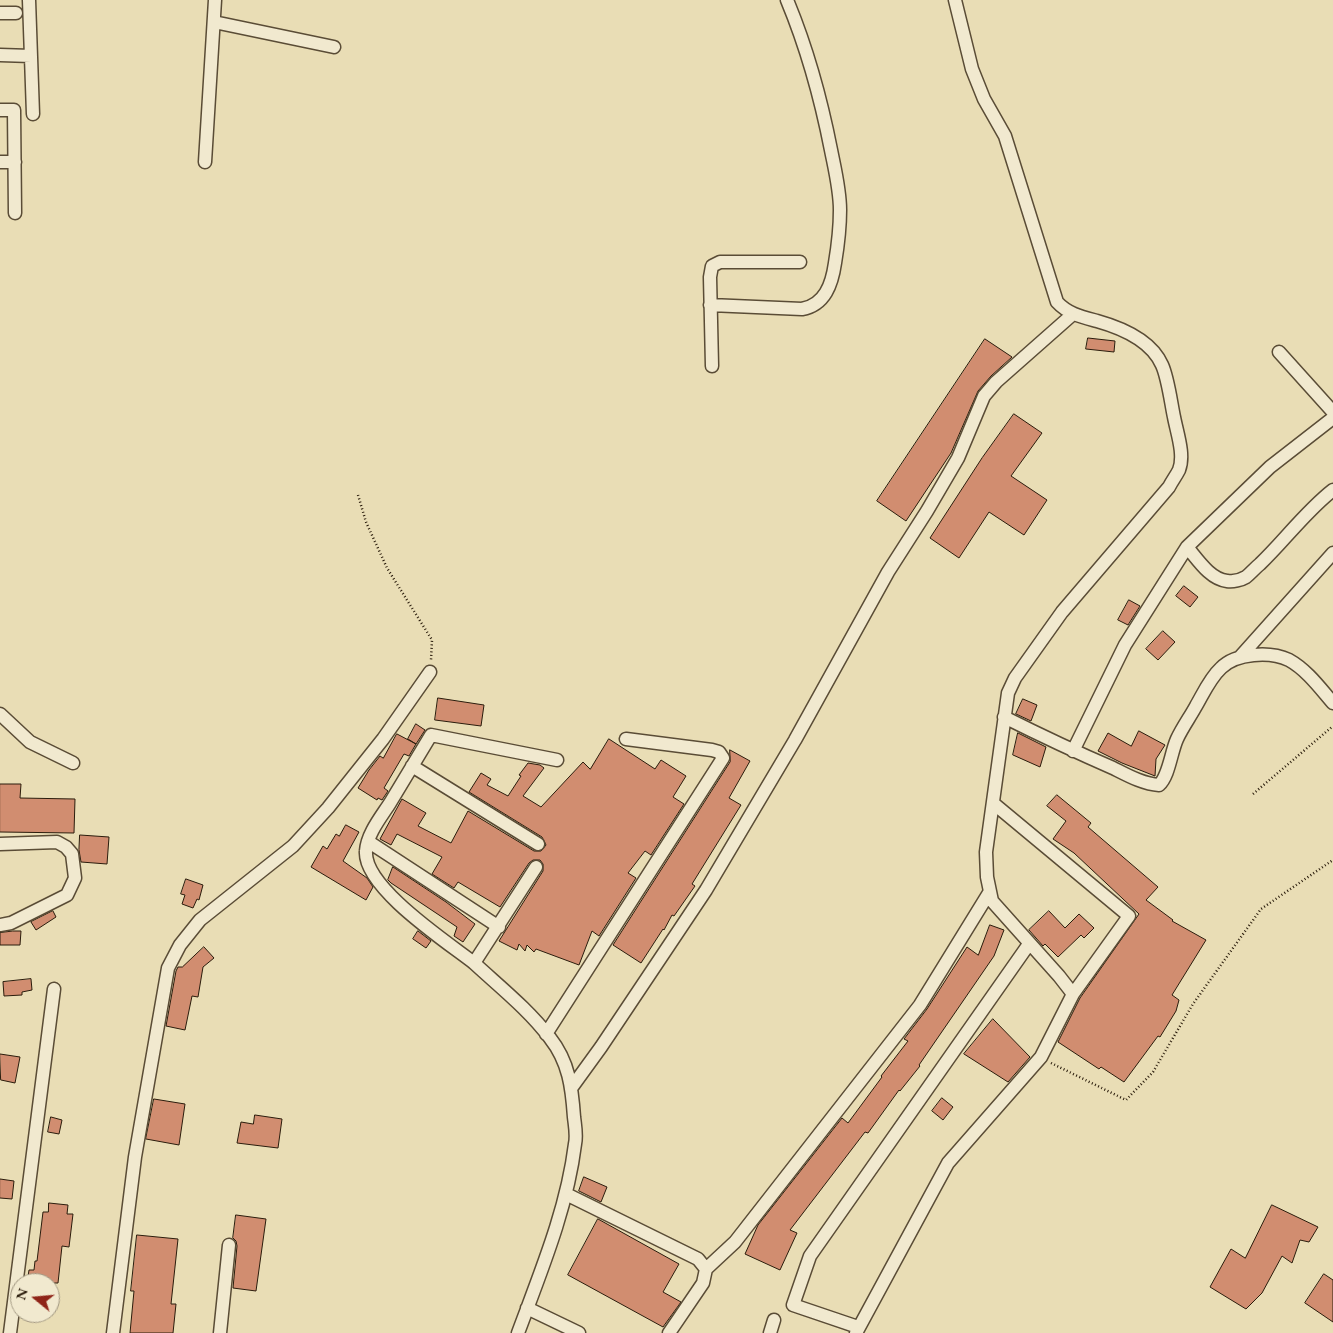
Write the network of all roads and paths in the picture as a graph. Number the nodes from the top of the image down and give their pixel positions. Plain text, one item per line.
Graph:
1 (29, 0) edge
2 (215, 0) edge
3 (787, 0) edge
4 (955, 0) edge
5 (0, 13) edge
6 (16, 13) dead end
7 (214, 22) junction
8 (334, 47) dead end
9 (0, 55) edge
10 (31, 56) junction
11 (0, 110) edge
12 (33, 114) dead end
13 (0, 162) edge
14 (15, 162) junction
15 (205, 162) dead end
16 (15, 213) dead end
17 (800, 262) dead end
18 (710, 305) junction
19 (1073, 314) junction
20 (1279, 352) dead end
21 (712, 366) dead end
22 (1333, 412) edge
23 (1333, 418) edge
24 (1333, 490) edge
25 (358, 495) dead end
26 (1187, 547) junction
27 (1333, 553) edge
28 (1240, 657) junction
29 (430, 672) joint
30 (1333, 702) edge
31 (0, 714) edge
32 (1004, 717) junction
33 (1333, 726) edge
34 (626, 739) dead end
35 (1072, 751) junction
36 (557, 760) dead end
37 (72, 764) dead end
38 (412, 766) junction
39 (1253, 794) dead end
40 (993, 803) junction
41 (368, 842) junction
42 (0, 844) edge
43 (538, 844) dead end
44 (1333, 860) edge
45 (536, 867) dead end
46 (989, 893) junction
47 (0, 925) edge
48 (499, 927) junction
49 (1029, 944) junction
50 (474, 963) junction
51 (1059, 976) junction
52 (1082, 980) junction
53 (54, 989) dead end
54 (1072, 994) junction
55 (546, 1034) junction
56 (1041, 1057) junction
57 (572, 1086) junction
58 (566, 1194) junction
59 (228, 1245) dead end
60 (706, 1268) junction
61 (527, 1308) junction
62 (774, 1320) dead end
63 (857, 1330) edge
64 (10, 1333) edge
65 (113, 1333) edge
66 (220, 1333) edge
67 (518, 1333) edge
68 (579, 1333) edge
69 (668, 1333) edge
70 (770, 1333) edge

1 - 10 street
2 - 7 street
3 - 18 street
4 - 19 street
5 - 6 street
7 - 8 street
7 - 15 street
9 - 10 street
10 - 12 street
11 - 14 street
13 - 14 street
14 - 16 street
17 - 18 street
18 - 21 street
19 - 32 street
19 - 57 street
20 - 22 street
23 - 26 street
24 - 26 street
25 - 29 path
26 - 35 street
27 - 28 street
28 - 30 street
28 - 35 street
29 - 65 street
31 - 37 street
32 - 35 street
32 - 40 street
33 - 39 path
34 - 55 street
36 - 38 street
38 - 41 street
38 - 43 street
40 - 46 street
40 - 52 street
41 - 48 street
41 - 50 street
42 - 47 street
44 - 56 path
45 - 48 street
46 - 49 street
46 - 60 street
48 - 50 street
49 - 51 street
49 - 63 street
50 - 55 street
51 - 52 street
51 - 54 street
52 - 54 street
53 - 64 street
54 - 56 street
55 - 57 street
56 - 63 street
57 - 58 street
58 - 60 street
58 - 61 street
59 - 66 street
60 - 69 street
61 - 67 street
61 - 68 street
62 - 70 street

